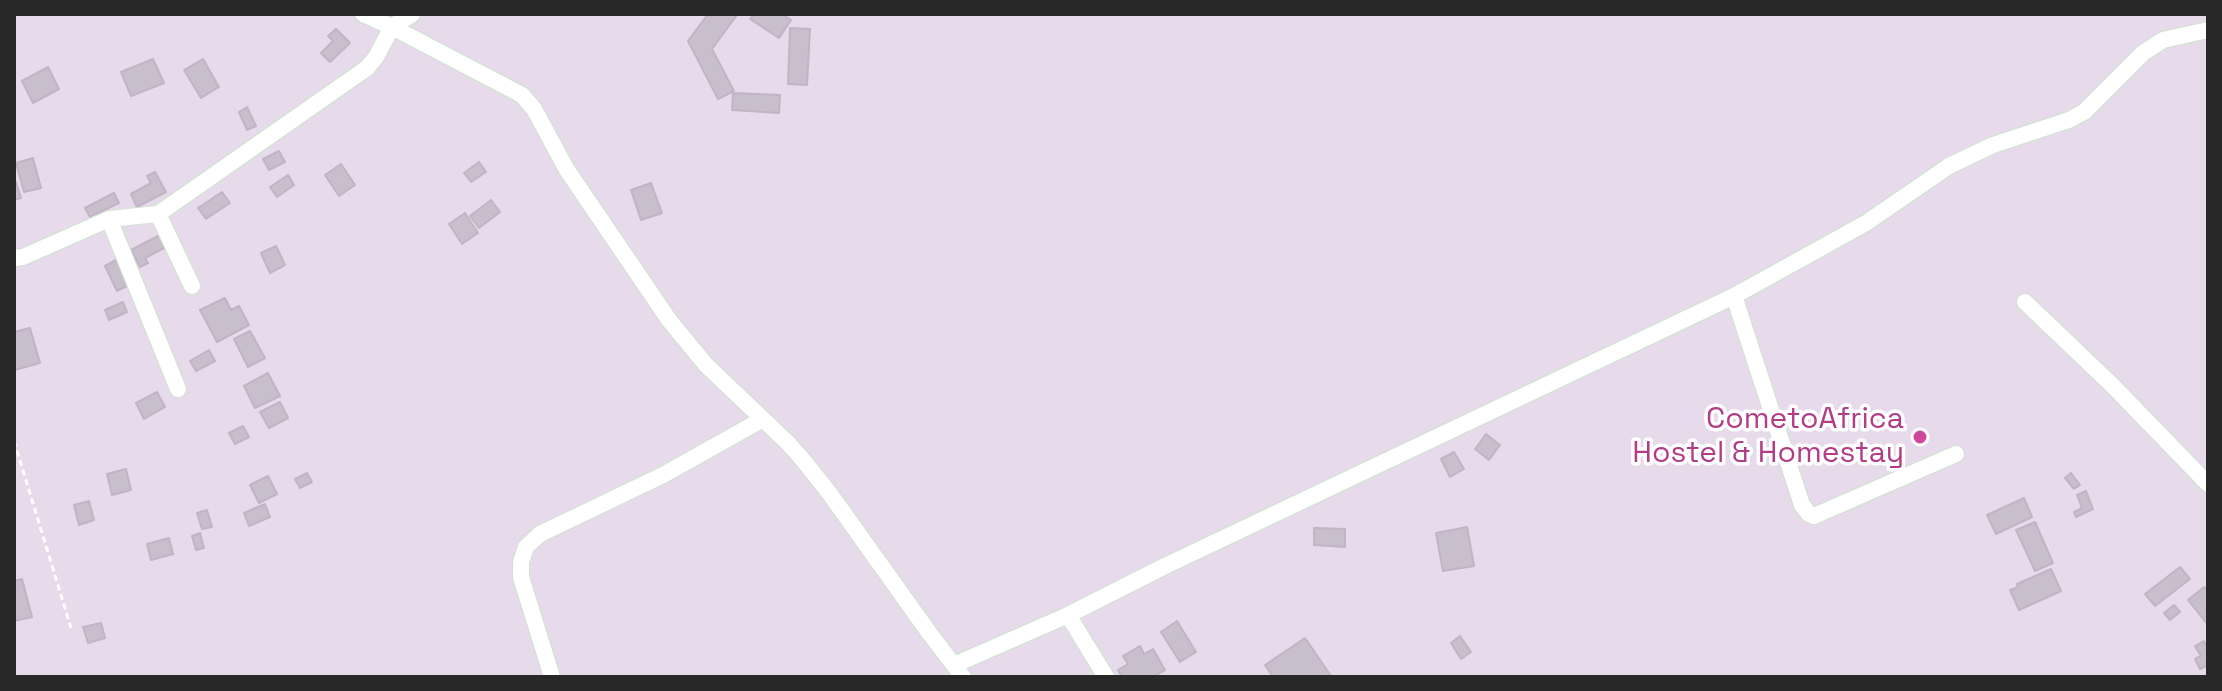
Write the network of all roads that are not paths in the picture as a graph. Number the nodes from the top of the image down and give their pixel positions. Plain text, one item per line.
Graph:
1 (363, 14) edge
2 (412, 14) edge
3 (392, 27) junction
4 (2208, 30) edge
5 (158, 214) junction
6 (109, 219) junction
7 (14, 258) edge
8 (192, 286) dead end
9 (1734, 296) junction
10 (2025, 302) dead end
11 (178, 389) dead end
12 (763, 419) junction
13 (1956, 454) dead end
14 (2208, 484) edge
15 (1068, 615) junction
16 (959, 671) edge
17 (552, 677) edge
18 (1106, 677) edge

1 - 3 street
2 - 3 street
3 - 5 street
3 - 12 street
4 - 9 street
5 - 6 street
5 - 8 street
6 - 7 street
6 - 11 street
9 - 13 street
9 - 15 street
10 - 14 street
12 - 16 street
12 - 17 street
15 - 16 street
15 - 18 street

